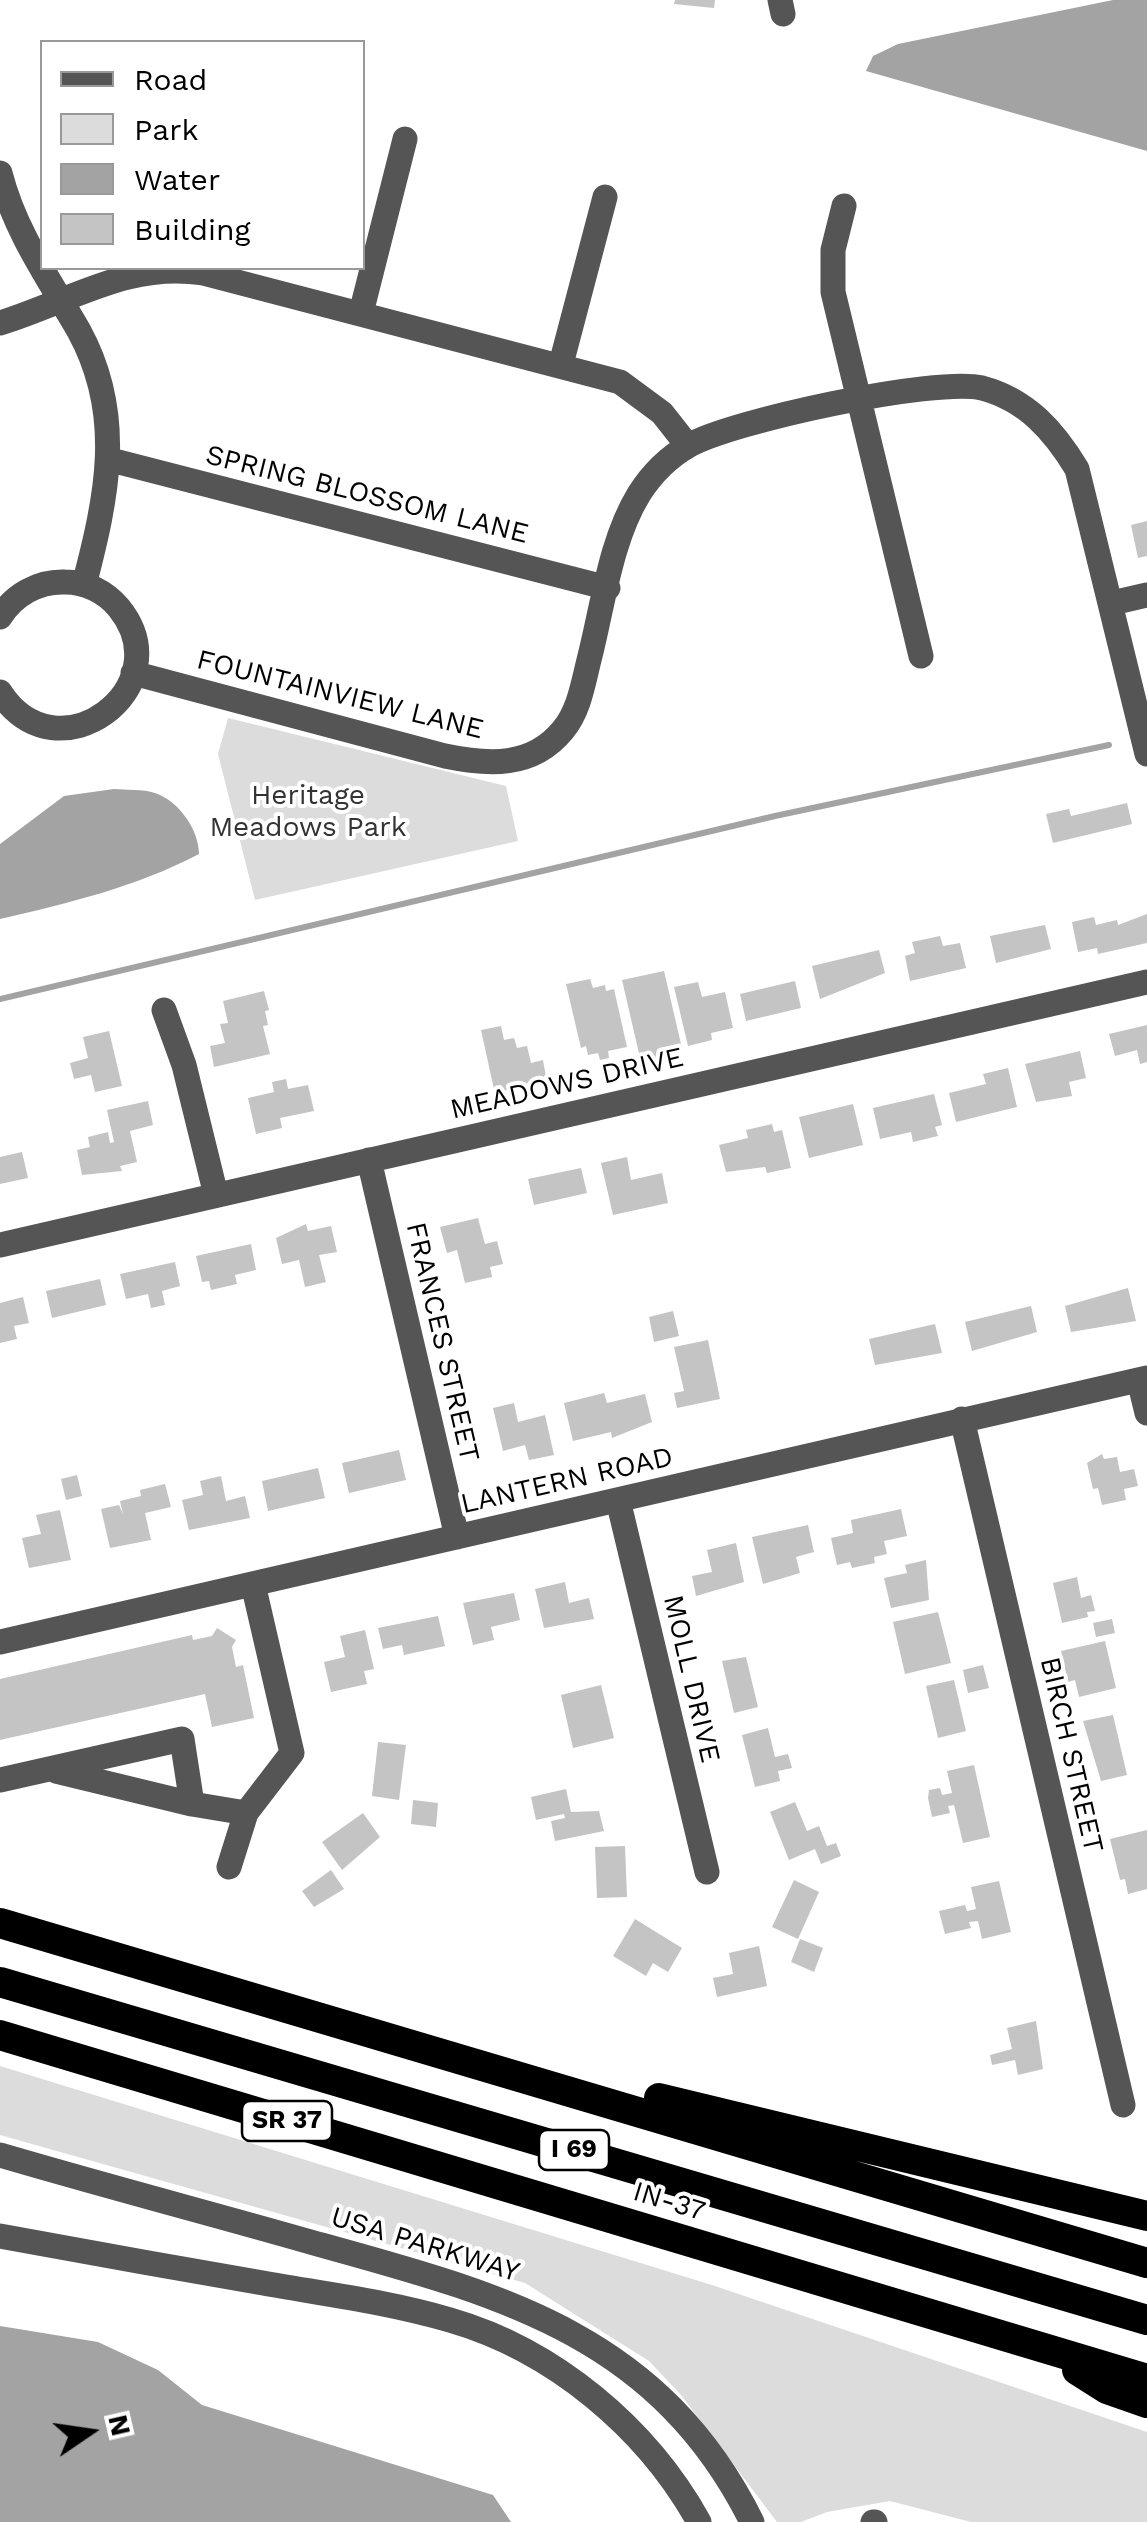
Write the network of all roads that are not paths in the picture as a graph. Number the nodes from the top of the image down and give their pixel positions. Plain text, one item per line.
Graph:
1 (405, 139) dead end
2 (0, 173) edge
3 (605, 197) dead end
4 (844, 206) dead end
5 (40, 265) edge
6 (43, 270) edge
7 (169, 270) edge
8 (189, 270) edge
9 (60, 300) junction
10 (361, 313) junction
11 (0, 322) edge
12 (561, 364) junction
13 (858, 400) junction
14 (688, 446) junction
15 (110, 460) junction
16 (84, 585) junction
17 (608, 588) junction
18 (1147, 595) edge
19 (1112, 603) junction
20 (0, 617) edge
21 (921, 656) dead end
22 (133, 674) junction
23 (4, 707) edge
24 (1147, 754) edge
25 (1147, 982) edge
26 (164, 1010) dead end
27 (369, 1160) junction
28 (216, 1195) junction
29 (0, 1245) edge
30 (1143, 1379) edge
31 (1147, 1413) edge
32 (962, 1419) junction
33 (618, 1500) junction
34 (457, 1538) junction
35 (253, 1584) junction
36 (0, 1642) edge
37 (50, 1769) junction
38 (0, 1780) edge
39 (192, 1804) junction
40 (246, 1813) junction
41 (229, 1866) dead end
42 (707, 1872) dead end
43 (0, 1922) edge
44 (0, 1982) edge
45 (358, 2028) junction
46 (0, 2035) edge
47 (1122, 2105) dead end
48 (0, 2155) edge
49 (1147, 2216) edge
50 (0, 2236) edge
51 (1147, 2263) edge
52 (1147, 2320) edge
53 (1040, 2348) junction
54 (1147, 2379) edge
55 (1147, 2402) edge
56 (699, 2522) edge
57 (752, 2522) edge

1 - 10 street
2 - 5 street
3 - 12 street
4 - 13 street
6 - 9 street
7 - 9 street
8 - 10 street
9 - 11 street
9 - 15 street
10 - 12 street
12 - 14 street
13 - 14 street, FOUNTAINVIEW LANE
13 - 19 street, FOUNTAINVIEW LANE
13 - 21 street
14 - 17 street, FOUNTAINVIEW LANE
15 - 16 street
15 - 17 street, SPRING BLOSSOM LANE
16 - 20 street
16 - 22 street
17 - 22 street, FOUNTAINVIEW LANE
18 - 19 street
19 - 24 street
22 - 23 street
25 - 27 street, MEADOWS DRIVE
26 - 28 street
27 - 28 street, MEADOWS DRIVE
27 - 34 street, FRANCES STREET
28 - 29 street, MEADOWS DRIVE
30 - 31 street
30 - 32 street, LANTERN ROAD
32 - 33 street, LANTERN ROAD
32 - 47 street, BIRCH STREET
33 - 34 street, LANTERN ROAD
33 - 42 street, MOLL DRIVE
34 - 35 street, LANTERN ROAD
35 - 36 street, LANTERN ROAD
35 - 40 street
37 - 38 street
37 - 39 street
37 - 39 street
39 - 40 street
40 - 41 street
43 - 45 highway, I 69
44 - 52 highway, I 69
45 - 49 highway
45 - 51 highway, I 69
46 - 53 highway, IN-37 / SR 37
48 - 57 street, USA PARKWAY
50 - 56 street
53 - 54 highway, IN-37 / SR 37
53 - 55 highway

